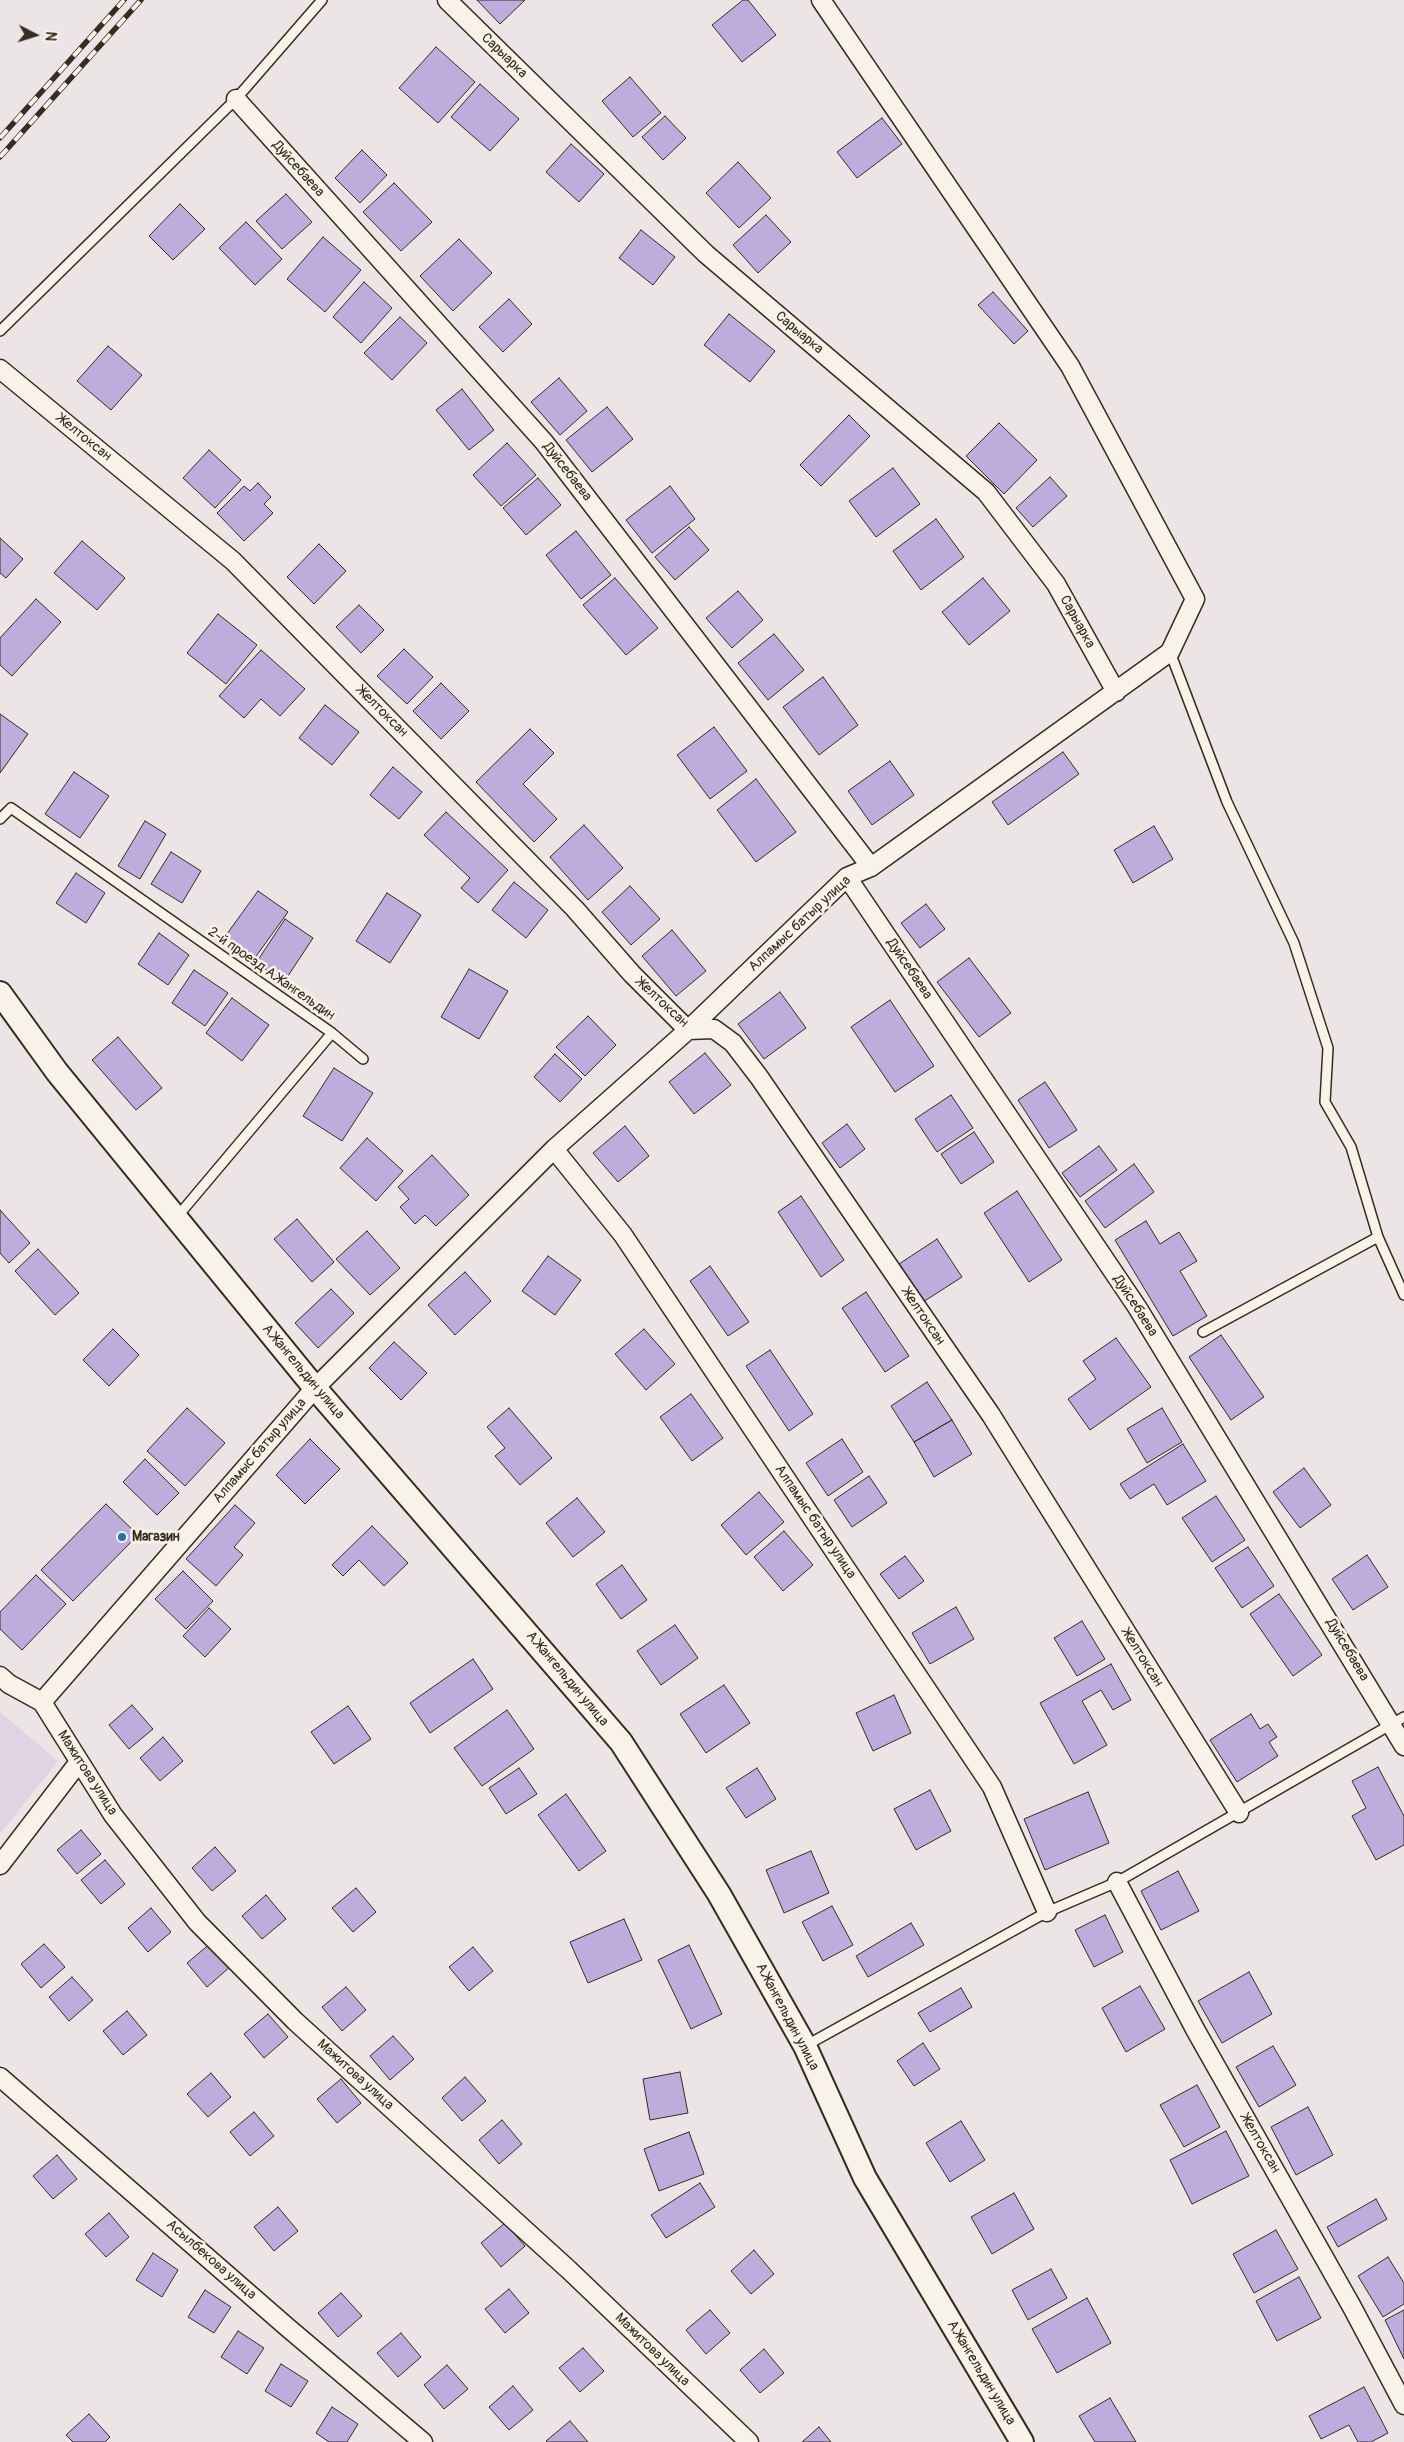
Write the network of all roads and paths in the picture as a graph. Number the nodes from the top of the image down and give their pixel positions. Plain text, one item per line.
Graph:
1 (322, 0) edge
2 (448, 0) edge
3 (821, 0) edge
4 (236, 99) junction
5 (0, 330) edge
6 (0, 369) edge
7 (1170, 652) junction
8 (1116, 692) junction
9 (0, 819) edge
10 (871, 867) junction
11 (847, 877) junction
12 (0, 993) edge
13 (688, 1030) junction
14 (332, 1033) junction
15 (363, 1059) dead end
16 (554, 1149) junction
17 (177, 1218) junction
18 (1378, 1237) junction
19 (1404, 1295) edge
20 (1203, 1332) dead end
21 (315, 1388) junction
22 (0, 1676) edge
23 (42, 1702) junction
24 (1398, 1721) edge
25 (1404, 1746) edge
26 (79, 1762) junction
27 (1239, 1813) junction
28 (0, 1864) edge
29 (1116, 1882) junction
30 (1047, 1912) junction
31 (805, 2046) junction
32 (0, 2077) edge
33 (1404, 2405) edge
34 (423, 2442) edge
35 (749, 2442) edge
36 (1022, 2442) edge

1 - 4 lane
2 - 8 street, Сарыарка
3 - 7 street
4 - 5 lane
4 - 10 street, Дуйсебаева
6 - 13 street, Желтоксан
7 - 8 street, Алпамыс батыр улица
7 - 18 lane
8 - 10 street, Алпамыс батыр улица
9 - 14 lane, 2-й проезд А.Жангельдин
10 - 11 street, Алпамыс батыр улица
11 - 13 street, Алпамыс батыр улица
11 - 24 street, Дуйсебаева
12 - 17 street, А.Жангельдин улица
13 - 16 street, Алпамыс батыр улица
13 - 27 street, Желтоксан
14 - 15 lane
14 - 17 lane, 2-й проезд А.Жангельдин
16 - 21 street, Алпамыс батыр улица
16 - 30 street, Алпамыс батыр улица
17 - 21 street, А.Жангельдин улица
18 - 19 lane
18 - 20 lane
21 - 23 street, Алпамыс батыр улица
21 - 31 street, А.Жангельдин улица
22 - 23 street, Мажитова улица
23 - 26 street, Мажитова улица
24 - 25 street, Дуйсебаева
24 - 27 lane
26 - 28 street
26 - 35 street, Мажитова улица
27 - 29 lane
29 - 30 lane
29 - 33 street, Желтоксан
30 - 31 lane
31 - 36 street, А.Жангельдин улица
32 - 34 street, Асылбекова улица

